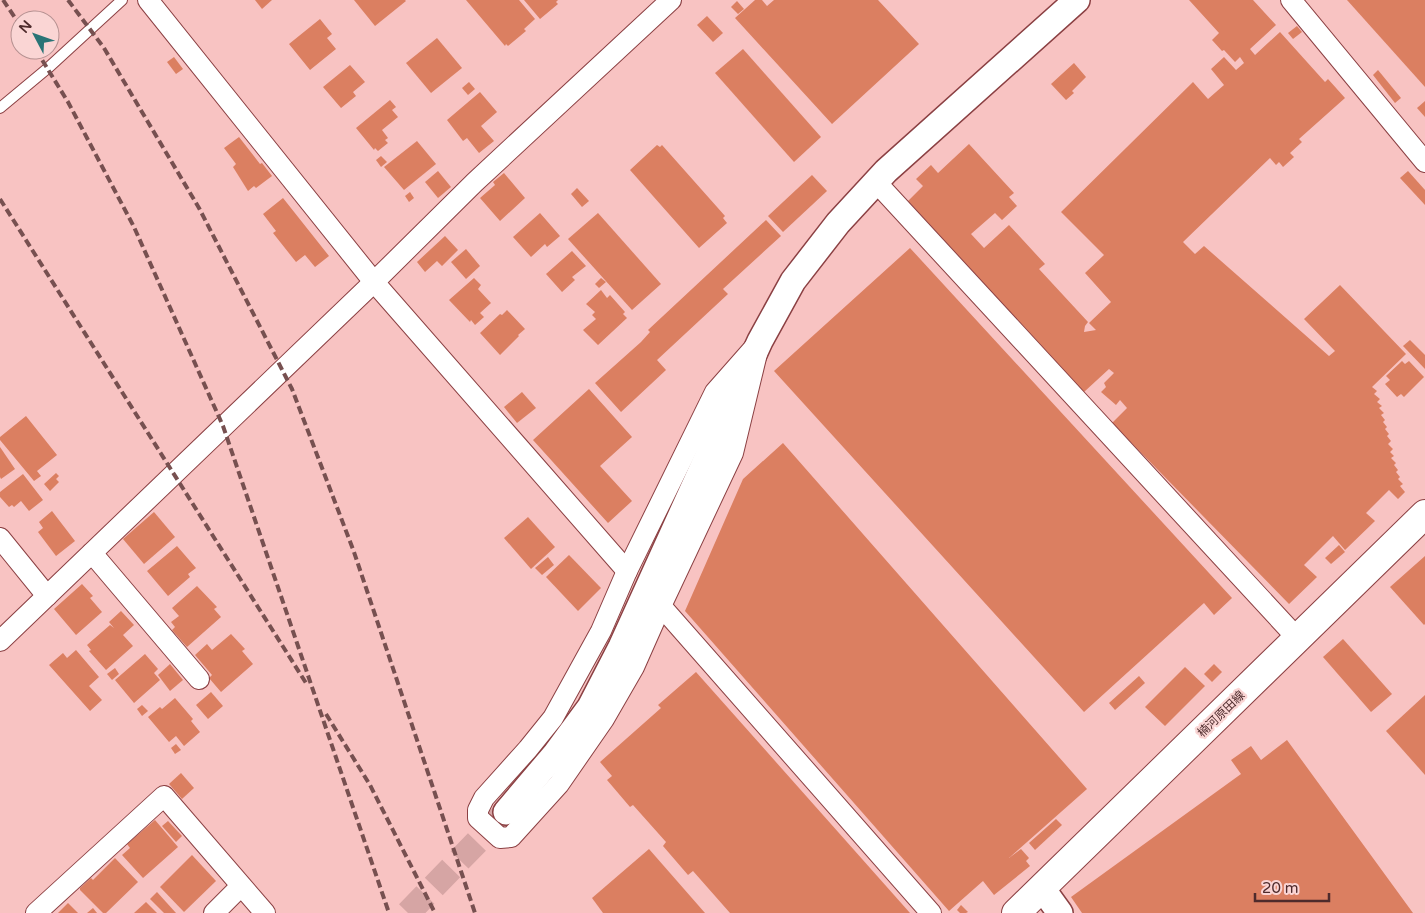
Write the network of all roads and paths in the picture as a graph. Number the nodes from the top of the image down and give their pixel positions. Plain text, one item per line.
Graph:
1 (122, 0) edge
2 (148, 0) edge
3 (671, 0) edge
4 (1077, 0) edge
5 (1291, 0) edge
6 (0, 108) edge
7 (1425, 162) edge
8 (876, 182) junction
9 (374, 282) junction
10 (760, 340) junction
11 (1425, 514) edge
12 (0, 538) edge
13 (92, 553) junction
14 (628, 571) junction
15 (47, 596) junction
16 (661, 606) junction
17 (1298, 639) junction
18 (0, 642) edge
19 (200, 679) dead end
20 (506, 812) tunnel mouth
21 (241, 886) junction
22 (1042, 888) junction
23 (36, 913) edge
24 (214, 913) edge
25 (265, 913) edge
26 (931, 913) edge
27 (1016, 913) edge
28 (1060, 913) edge

1 - 6 lane
2 - 9 street
3 - 9 street
4 - 8 street
5 - 7 street
8 - 10 street
8 - 17 street
9 - 13 street
9 - 14 street
10 - 14 street
10 - 16 street
10 - 20 street
11 - 17 main road, 楠河原田線
12 - 15 street
13 - 15 street
13 - 19 street
14 - 16 street
15 - 18 street
16 - 26 street
17 - 22 main road, 楠河原田線
21 - 23 street
21 - 24 street
21 - 25 street
22 - 27 main road, 楠河原田線
22 - 28 street

